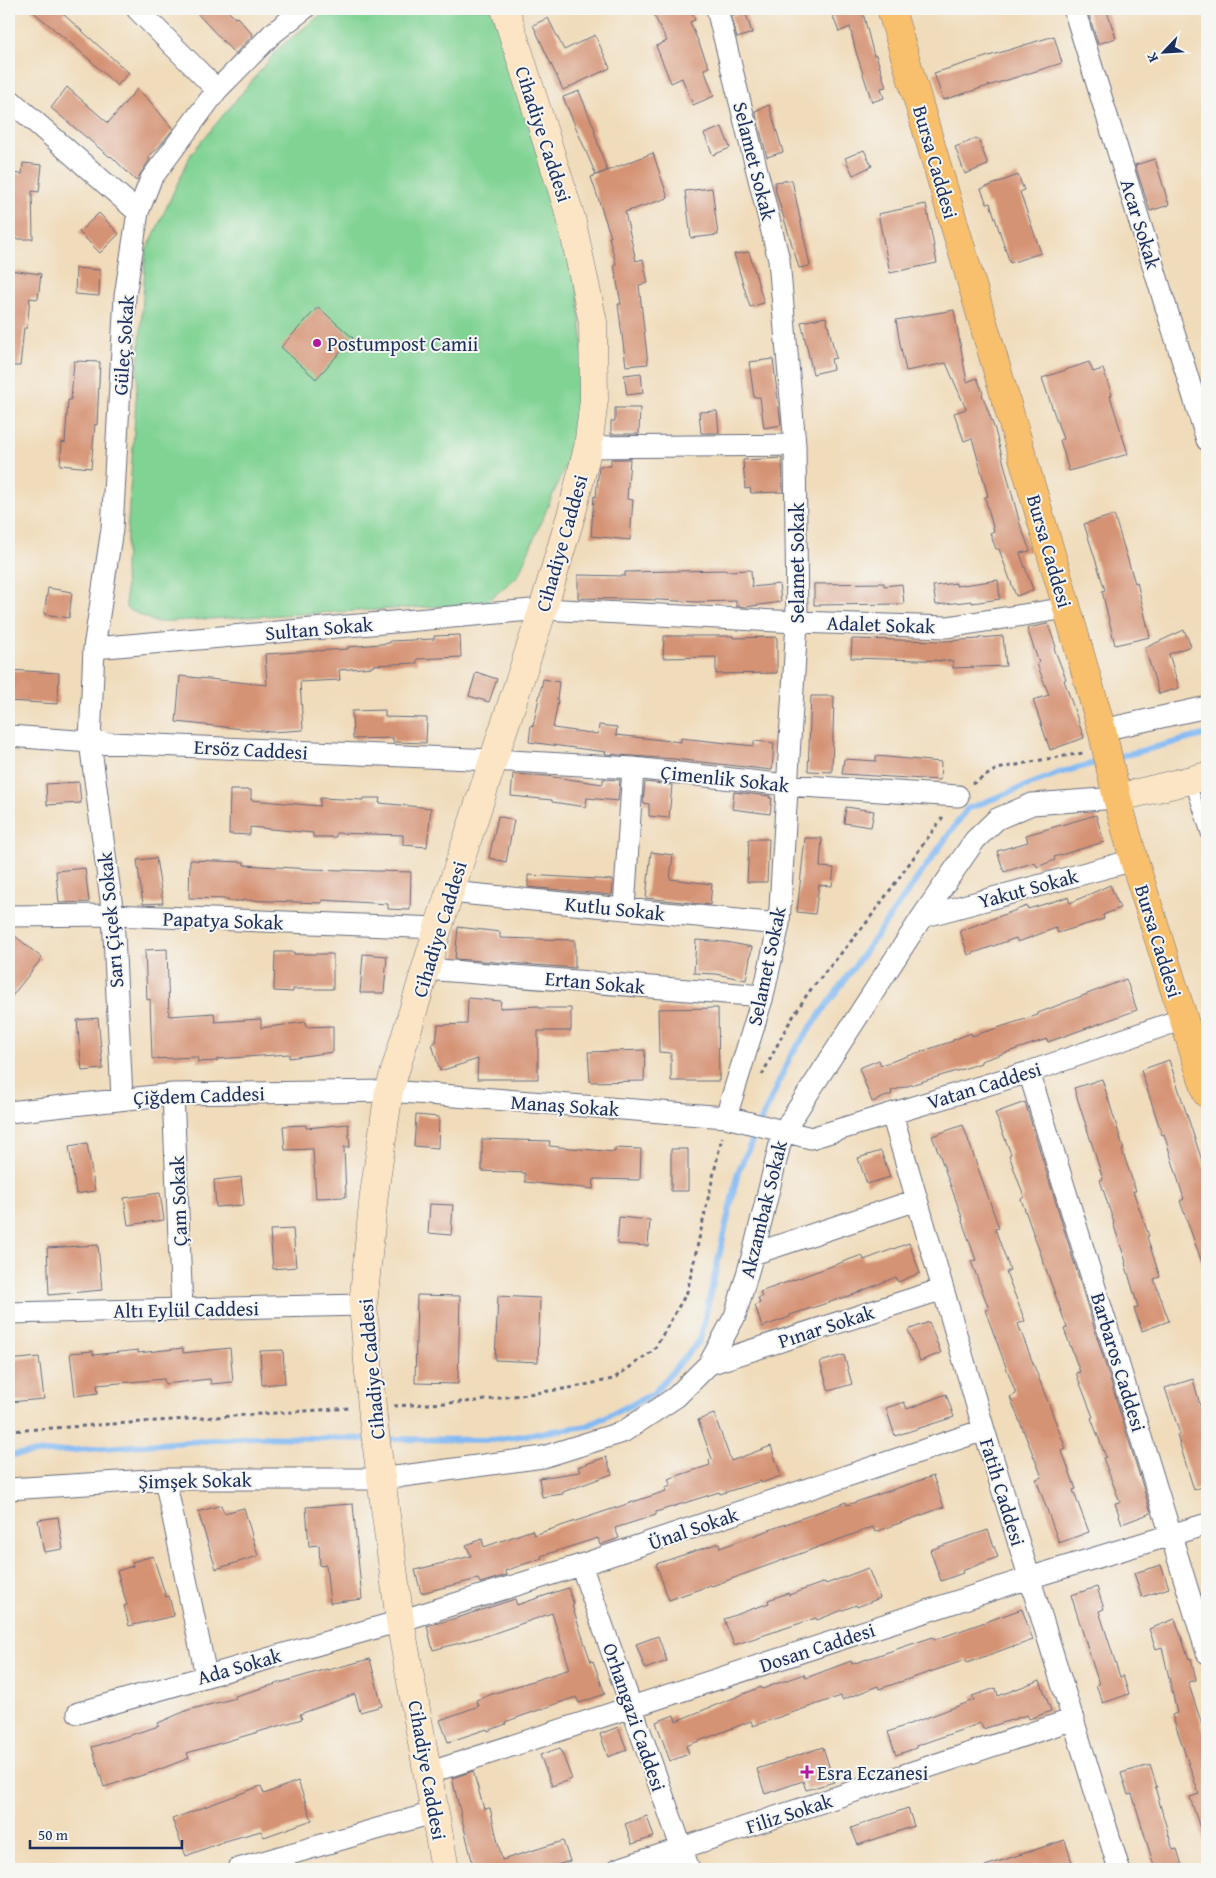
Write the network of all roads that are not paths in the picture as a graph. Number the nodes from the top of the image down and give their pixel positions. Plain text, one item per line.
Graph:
1 (137, 9) edge
2 (304, 9) edge
3 (504, 9) edge
4 (717, 9) edge
5 (891, 9) edge
6 (1074, 9) edge
7 (217, 90) junction
8 (12, 107) edge
9 (138, 212) junction
10 (1207, 440) edge
11 (795, 445) junction
12 (588, 447) junction
13 (1067, 608) junction
14 (544, 609) junction
15 (797, 622) junction
16 (94, 648) junction
17 (1207, 707) edge
18 (9, 736) edge
19 (1099, 741) junction
20 (90, 742) junction
21 (492, 760) junction
22 (633, 768) junction
23 (1199, 778) edge
24 (787, 785) junction
25 (1114, 787) junction
26 (958, 796) road end
27 (1207, 835) edge
28 (1134, 860) junction
29 (450, 892) junction
30 (624, 908) junction
31 (113, 915) junction
32 (9, 916) edge
33 (922, 917) junction
34 (779, 924) junction
35 (438, 928) junction
36 (426, 969) junction
37 (763, 996) junction
38 (1183, 1019) junction
39 (1029, 1072) junction
40 (389, 1091) junction
41 (173, 1094) junction
42 (1207, 1094) edge
43 (122, 1098) junction
44 (9, 1112) edge
45 (892, 1114) junction
46 (733, 1119) junction
47 (783, 1132) junction
48 (917, 1200) junction
49 (753, 1254) junction
50 (943, 1289) junction
51 (363, 1305) junction
52 (182, 1309) junction
53 (9, 1313) edge
54 (709, 1364) junction
55 (984, 1430) junction
56 (380, 1472) junction
57 (165, 1479) junction
58 (9, 1490) edge
59 (1207, 1524) edge
60 (1172, 1534) junction
61 (581, 1565) junction
62 (1030, 1578) junction
63 (400, 1620) junction
64 (1207, 1653) edge
65 (206, 1675) junction
66 (632, 1708) junction
67 (78, 1713) dead end
68 (1074, 1719) junction
69 (428, 1773) junction
70 (436, 1812) junction
71 (681, 1849) junction
72 (238, 1869) edge
73 (445, 1869) edge
74 (618, 1869) edge
75 (688, 1869) edge
76 (1119, 1869) edge

1 - 7 street
2 - 7 street, Güleç Sokak
3 - 12 street, Cihadiye Caddesi
4 - 11 street, Selamet Sokak
5 - 13 main road, Bursa Caddesi
6 - 10 street, Acar Sokak
7 - 9 street, Güleç Sokak
8 - 9 street
9 - 16 street, Güleç Sokak
11 - 12 street
11 - 15 street, Selamet Sokak
12 - 14 street, Cihadiye Caddesi
13 - 15 street, Adalet Sokak
13 - 19 main road, Bursa Caddesi
14 - 15 street, Adalet Sokak
14 - 16 street, Sultan Sokak
14 - 21 street, Cihadiye Caddesi
15 - 24 street, Selamet Sokak
16 - 20 street, Güleç Sokak
17 - 19 street
18 - 20 street, Ersöz Caddesi
19 - 25 main road, Bursa Caddesi
20 - 21 street, Ersöz Caddesi
20 - 31 street, Sarı Çiçek Sokak
21 - 22 street, Çimenlik Sokak
21 - 29 street, Cihadiye Caddesi
22 - 24 street, Çimenlik Sokak
22 - 30 street
23 - 25 street
23 - 27 lane
24 - 26 street, Çimenlik Sokak
24 - 34 street, Selamet Sokak
25 - 28 main road, Bursa Caddesi
25 - 33 street, Akzambak Sokak
28 - 33 street, Yakut Sokak
28 - 38 main road, Bursa Caddesi
29 - 30 street, Kutlu Sokak
29 - 35 street, Cihadiye Caddesi
30 - 34 street, Kutlu Sokak
31 - 32 street, Papatya Sokak
31 - 35 street, Papatya Sokak
31 - 43 street, Sarı Çiçek Sokak
33 - 47 street, Akzambak Sokak
34 - 37 street, Selamet Sokak
35 - 36 street, Cihadiye Caddesi
36 - 37 street, Ertan Sokak
36 - 40 street, Cihadiye Caddesi
37 - 46 street, Selamet Sokak
38 - 39 street, Vatan Caddesi
38 - 42 main road, Bursa Caddesi
39 - 45 street, Vatan Caddesi
39 - 60 street, Barbaros Caddesi
40 - 41 street, Çiğdem Caddesi
40 - 46 street, Manaş Sokak
40 - 51 street, Cihadiye Caddesi
41 - 43 street, Çiğdem Caddesi
41 - 52 street, Çam Sokak
43 - 44 street, Çiğdem Caddesi
45 - 47 street, Vatan Caddesi
45 - 48 street, Fatih Caddesi
46 - 47 street, Manaş Sokak
47 - 49 street, Akzambak Sokak
48 - 49 street
48 - 50 street, Fatih Caddesi
49 - 54 street, Akzambak Sokak
50 - 54 street, Pınar Sokak
50 - 55 street, Fatih Caddesi
51 - 52 street, Altı Eylül Caddesi
51 - 56 street, Cihadiye Caddesi
52 - 53 street, Altı Eylül Caddesi
54 - 56 street, Akzambak Sokak
55 - 61 street, Ünal Sokak
55 - 62 street, Fatih Caddesi
56 - 57 street, Şimşek Sokak
56 - 63 street, Cihadiye Caddesi
57 - 58 street, Şimşek Sokak
57 - 65 street
59 - 60 street, Dosan Caddesi
60 - 62 street, Dosan Caddesi
60 - 64 street, Barbaros Caddesi
61 - 63 street, Ünal Sokak
61 - 66 street, Orhangazi Caddesi
62 - 66 street, Dosan Caddesi
62 - 68 street, Fatih Caddesi
63 - 65 street, Ada Sokak
63 - 69 street, Cihadiye Caddesi
65 - 67 street, Ada Sokak
66 - 69 street, Dosan Caddesi
66 - 71 street, Orhangazi Caddesi
68 - 71 street, Filiz Sokak
68 - 76 street, Fatih Caddesi
69 - 70 street, Cihadiye Caddesi
70 - 72 street
70 - 73 street, Cihadiye Caddesi
71 - 74 street, Filiz Sokak
71 - 75 street, Orhangazi Caddesi

